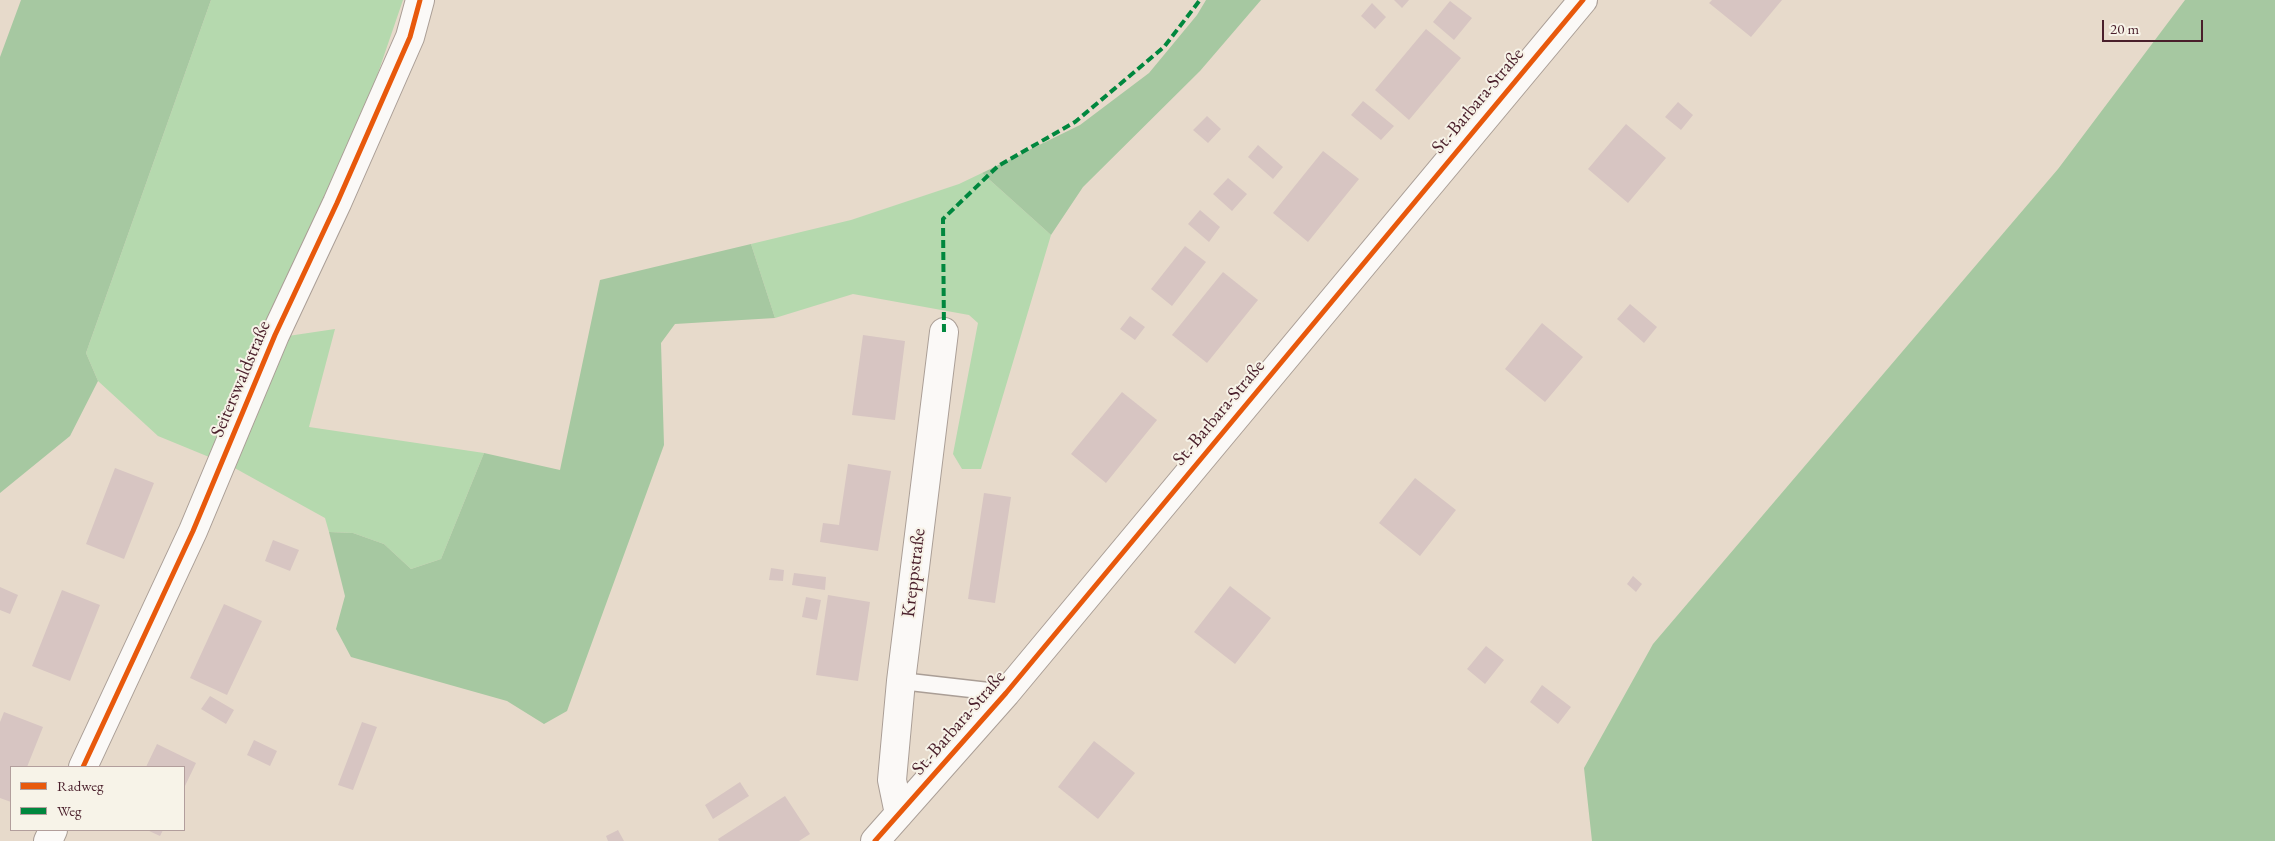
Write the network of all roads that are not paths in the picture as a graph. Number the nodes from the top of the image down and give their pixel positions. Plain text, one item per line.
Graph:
1 (420, 0) edge
2 (1582, 0) edge
3 (944, 332) dead end
4 (901, 681) junction
5 (1006, 693) junction
6 (83, 766) edge
7 (899, 814) junction
8 (875, 841) edge

1 - 6 street, Seiterswaldstraße
2 - 5 street, St.-Barbara-Straße
3 - 4 street, Kreppstraße
4 - 5 lane
4 - 7 street, Kreppstraße
5 - 7 street, St.-Barbara-Straße
7 - 8 street, St.-Barbara-Straße

